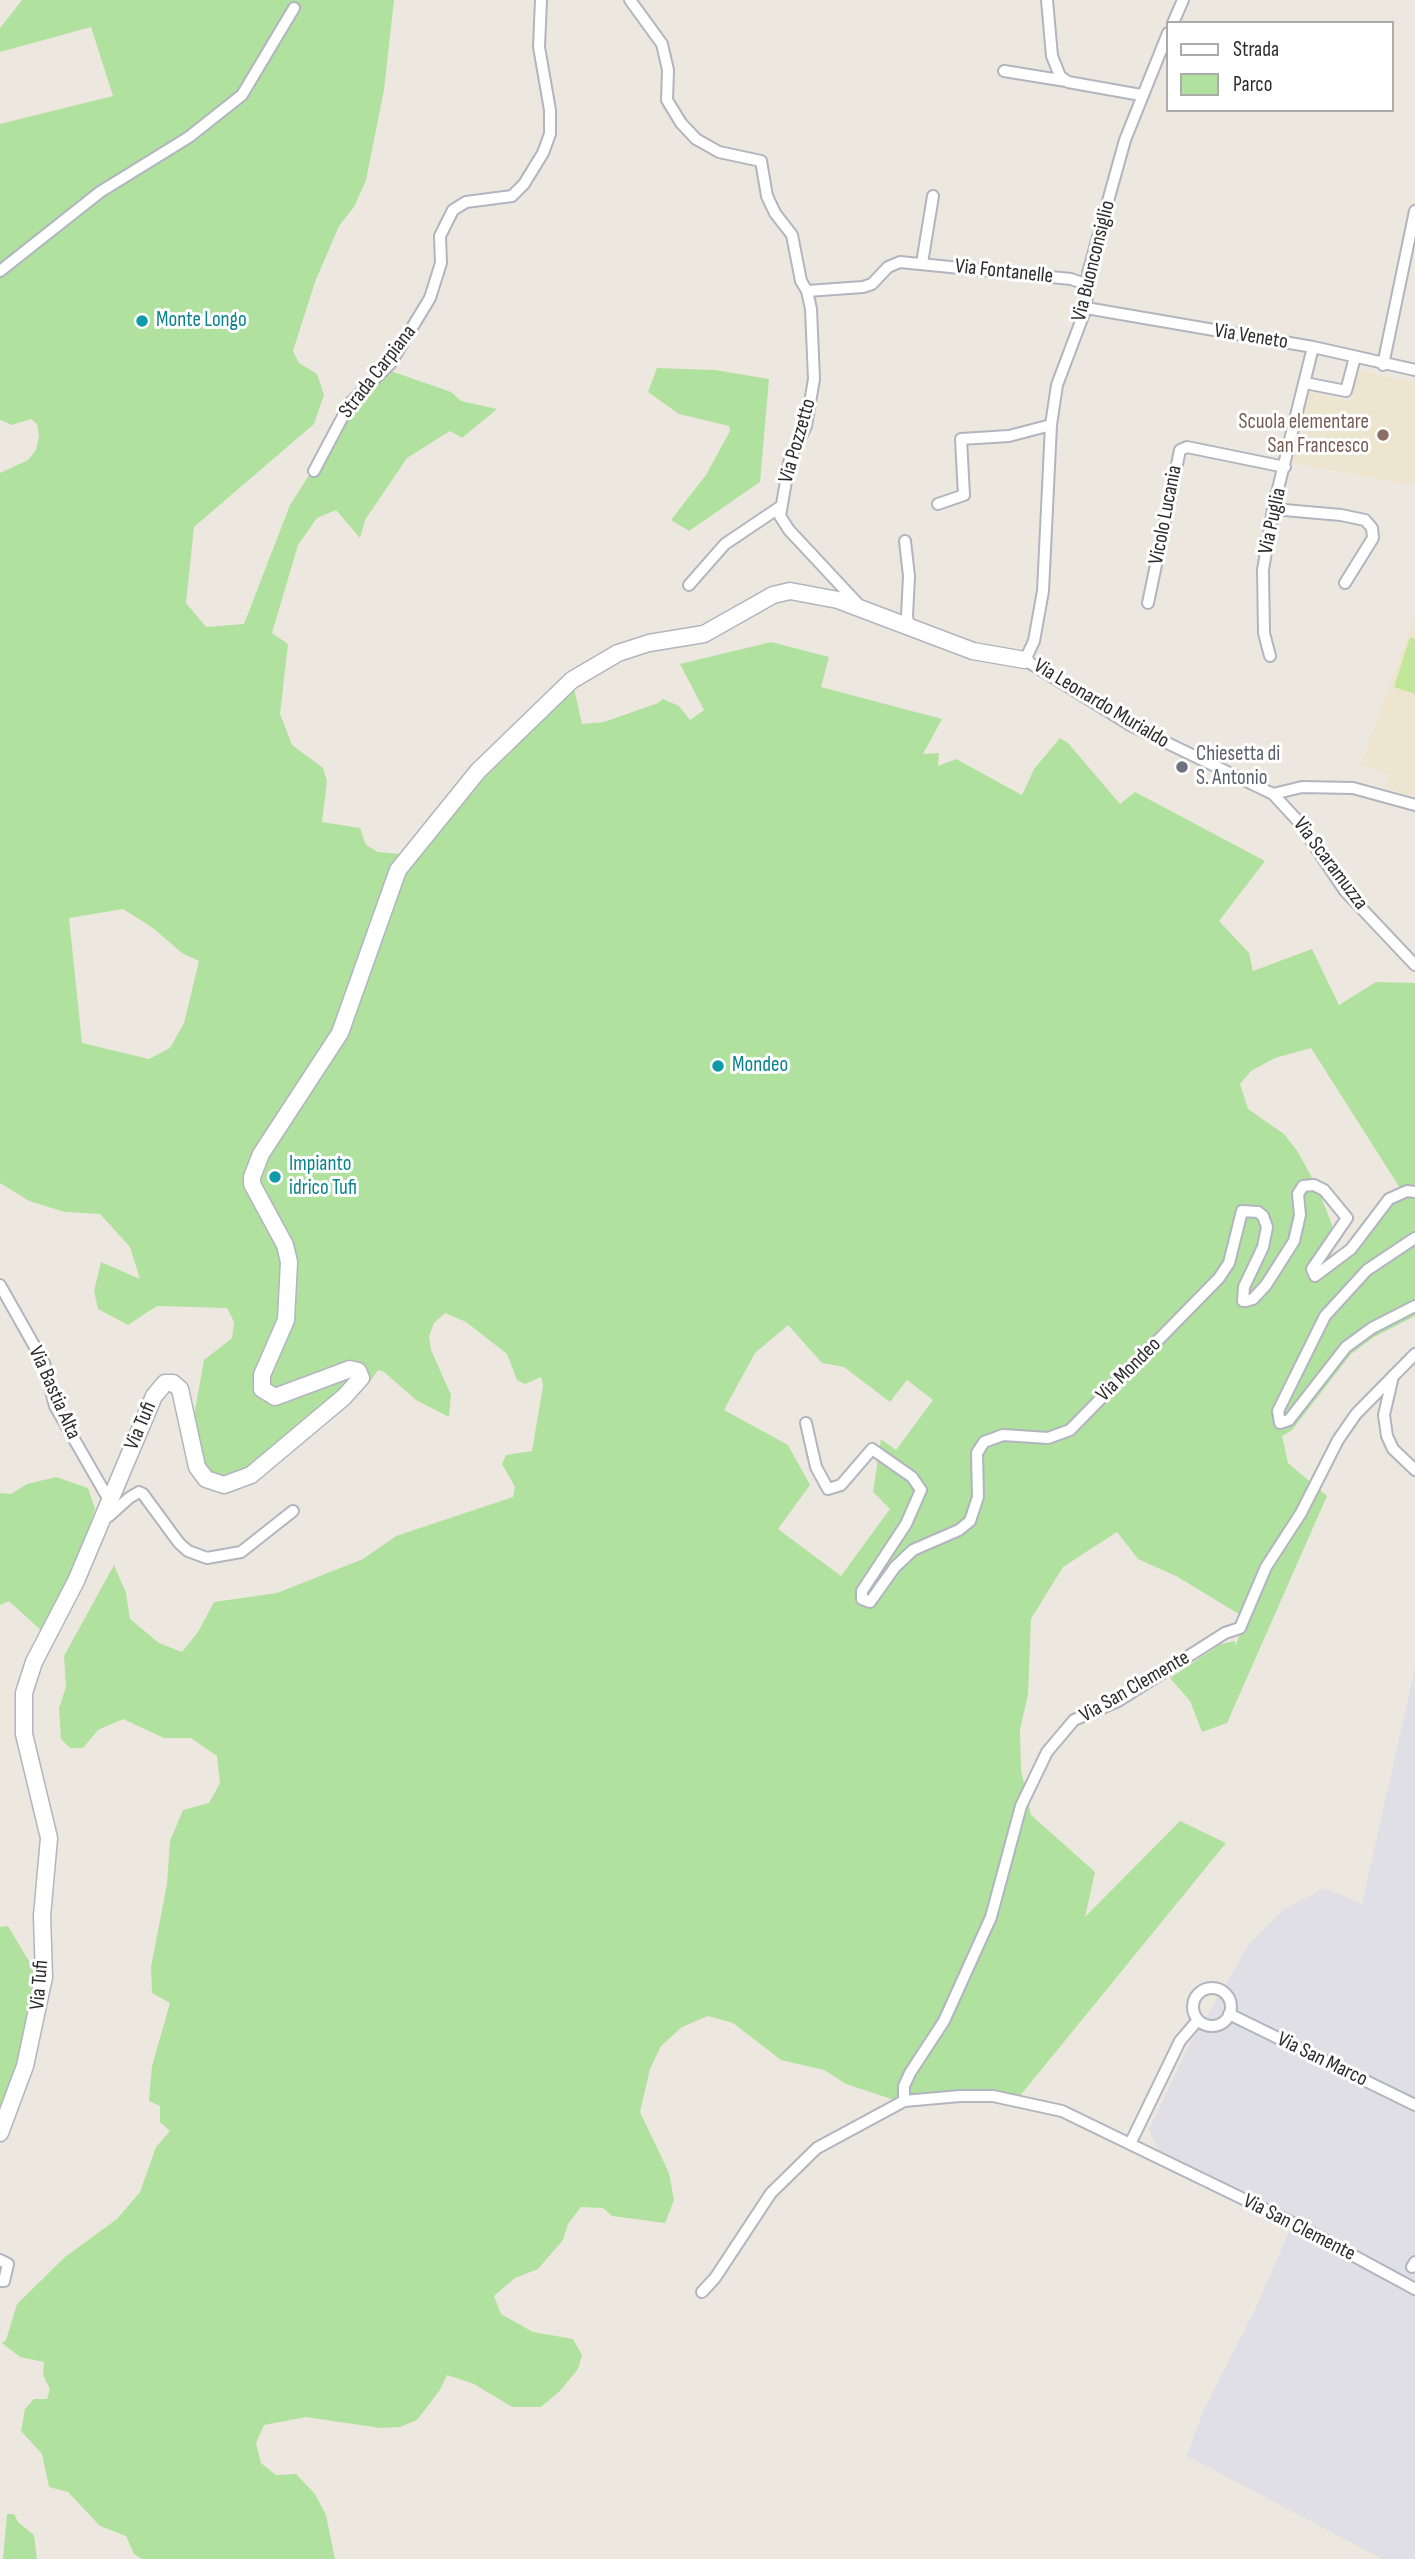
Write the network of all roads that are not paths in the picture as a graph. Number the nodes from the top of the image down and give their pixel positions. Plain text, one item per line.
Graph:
1 (541, 0) edge
2 (630, 0) edge
3 (1047, 0) edge
4 (1183, 0) edge
5 (295, 3) edge
6 (1174, 21) edge
7 (1166, 38) edge
8 (1004, 71) dead end
9 (1066, 81) junction
10 (1142, 95) junction
11 (933, 196) dead end
12 (1415, 211) edge
13 (922, 263) junction
14 (0, 271) edge
15 (1085, 284) junction
16 (807, 291) junction
17 (1086, 308) junction
18 (1313, 347) junction
19 (1354, 357) junction
20 (1383, 365) junction
21 (1415, 370) edge
22 (1304, 383) junction
23 (1051, 425) junction
24 (1285, 467) junction
25 (314, 471) dead end
26 (938, 504) dead end
27 (780, 507) junction
28 (1273, 509) junction
29 (905, 541) dead end
30 (1345, 583) dead end
31 (689, 585) dead end
32 (1148, 603) dead end
33 (866, 609) junction
34 (909, 627) junction
35 (1270, 656) dead end
36 (1025, 660) junction
37 (1273, 794) junction
38 (1415, 806) edge
39 (1415, 965) edge
40 (1415, 1192) edge
41 (1415, 1238) edge
42 (0, 1285) edge
43 (1415, 1306) edge
44 (1415, 1354) edge
45 (1393, 1376) junction
46 (806, 1423) dead end
47 (1415, 1470) edge
48 (109, 1500) junction
49 (293, 1511) dead end
50 (101, 1519) junction
51 (1229, 2014) junction
52 (1198, 2020) junction
53 (904, 2101) junction
54 (1415, 2105) edge
55 (0, 2133) edge
56 (1130, 2144) junction
57 (0, 2260) edge
58 (0, 2281) edge
59 (1415, 2289) edge
60 (702, 2292) dead end

1 - 25 street, Strada Carpiana
2 - 16 street
3 - 9 street
4 - 6 street
5 - 14 street
7 - 10 street, Via Buonconsiglio
8 - 9 street
9 - 10 street
10 - 15 street, Via Buonconsiglio
11 - 13 street
12 - 20 street
13 - 15 street, Via Fontanelle
13 - 16 street, Via Fontanelle
15 - 17 street, Via Buonconsiglio
16 - 27 street, Via Pozzetto
17 - 18 street, Via Veneto
17 - 23 street, Via Buonconsiglio
18 - 19 street, Via Veneto
18 - 22 street, Via Puglia
19 - 20 street, Via Veneto
19 - 22 street
20 - 21 street, Via Veneto
22 - 24 street, Via Puglia
23 - 26 street
23 - 36 street, Via Buonconsiglio
24 - 28 street, Via Puglia
24 - 32 street, Vicolo Lucania
27 - 31 street, Via Pozzetto
27 - 33 street, Via Pozzetto
28 - 30 street
28 - 35 street, Via Puglia
29 - 34 street
33 - 34 street
33 - 48 street, Via Tufi
34 - 36 street
36 - 37 street, Via Leonardo Murialdo
37 - 38 street
37 - 39 street, Via Scaramuzza
40 - 46 street, Via Mondeo
41 - 43 street
42 - 48 street, Via Bastia Alta
44 - 45 street, Via San Clemente
45 - 47 street
45 - 53 street, Via San Clemente
48 - 50 street, Via Tufi
49 - 50 street
50 - 55 street, Via Tufi
51 - 52 street
51 - 52 street
51 - 54 street, Via San Marco
52 - 56 street
53 - 56 street, Via San Clemente
53 - 60 street, Via San Clemente
56 - 59 street, Via San Clemente
57 - 58 street

